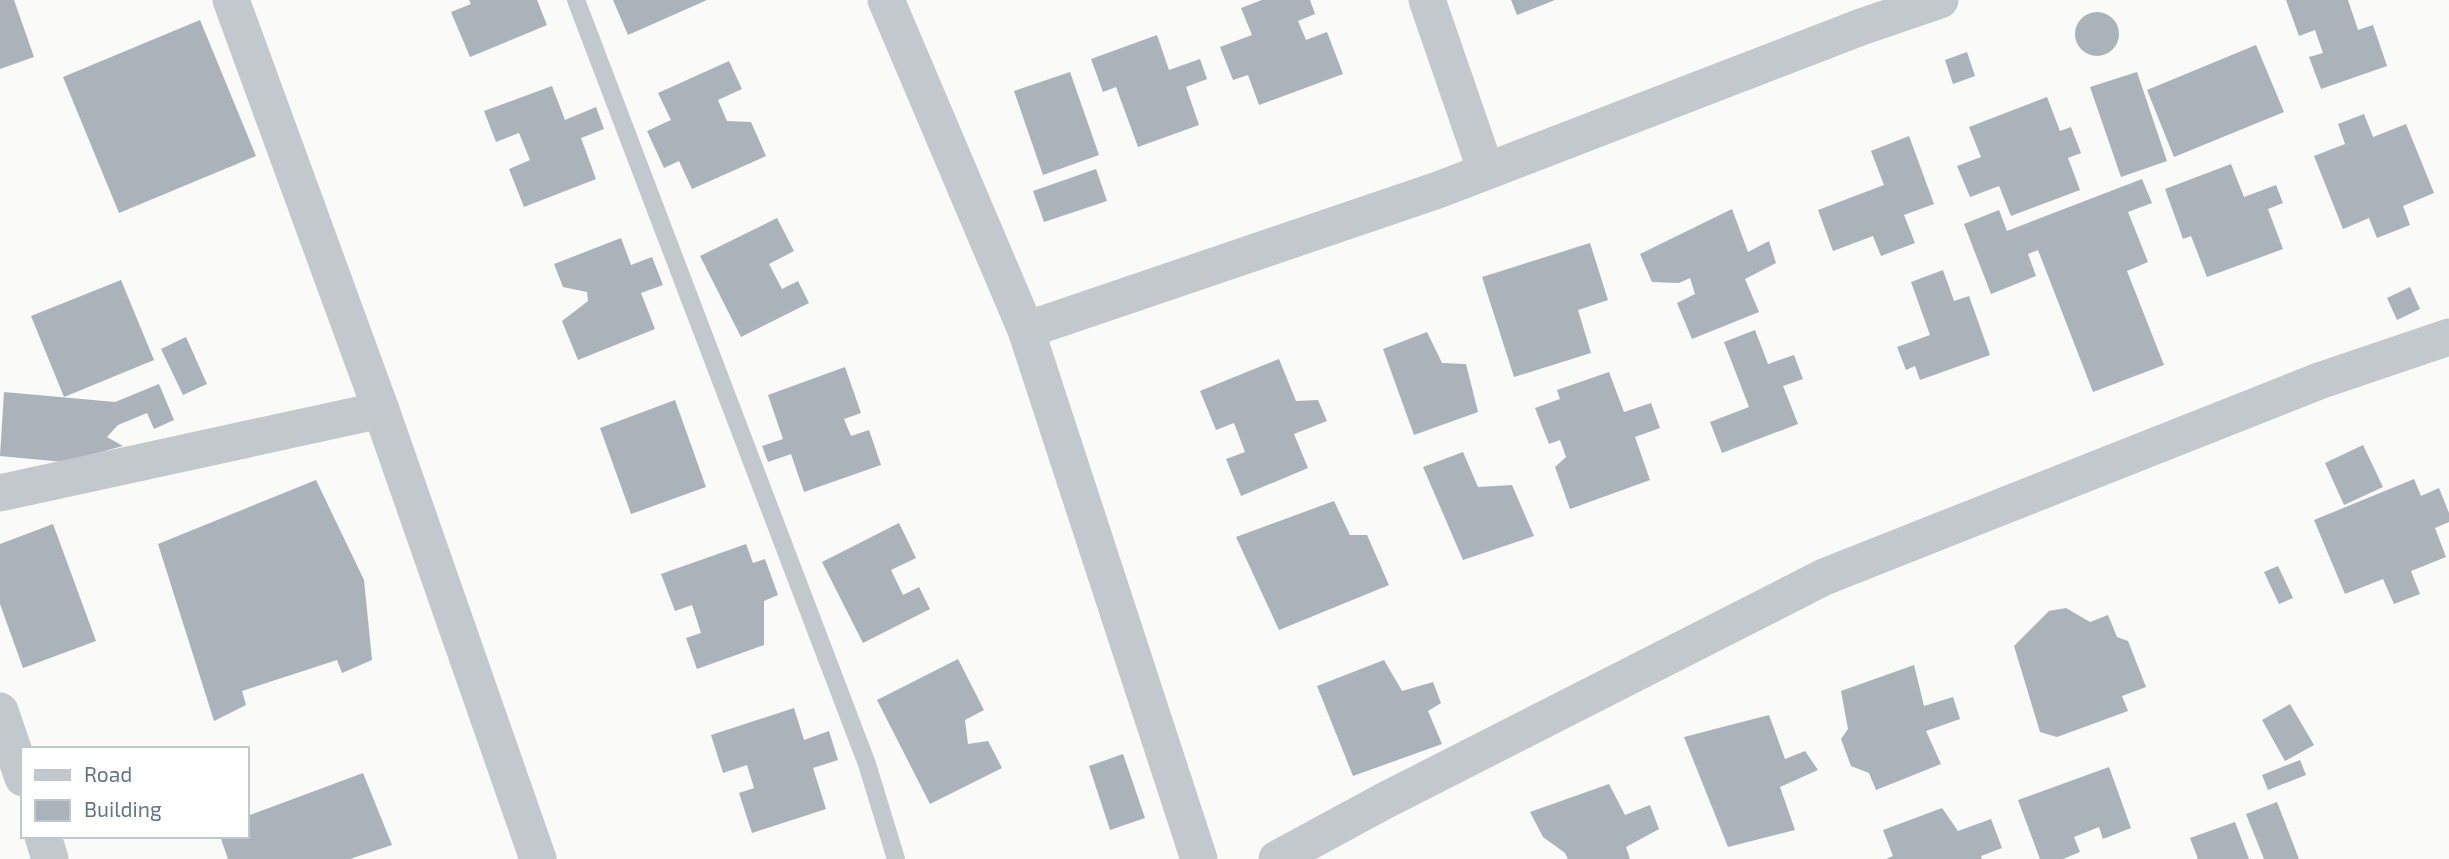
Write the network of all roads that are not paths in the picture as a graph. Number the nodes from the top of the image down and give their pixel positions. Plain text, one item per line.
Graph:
1 (231, 0) edge
2 (576, 0) edge
3 (886, 0) edge
4 (1427, 0) edge
5 (1940, 0) edge
6 (1486, 171) junction
7 (1026, 330) junction
8 (2449, 337) edge
9 (381, 410) junction
10 (0, 493) edge
11 (0, 711) edge
12 (21, 772) edge
13 (44, 838) edge
14 (50, 859) edge
15 (538, 859) edge
16 (895, 859) edge
17 (1199, 859) edge
18 (1277, 859) edge

1 - 9 street
2 - 16 lane
3 - 7 street
4 - 6 street
5 - 6 street
6 - 7 street
7 - 17 street
8 - 18 street
9 - 10 street
9 - 15 street
11 - 12 street
13 - 14 street

